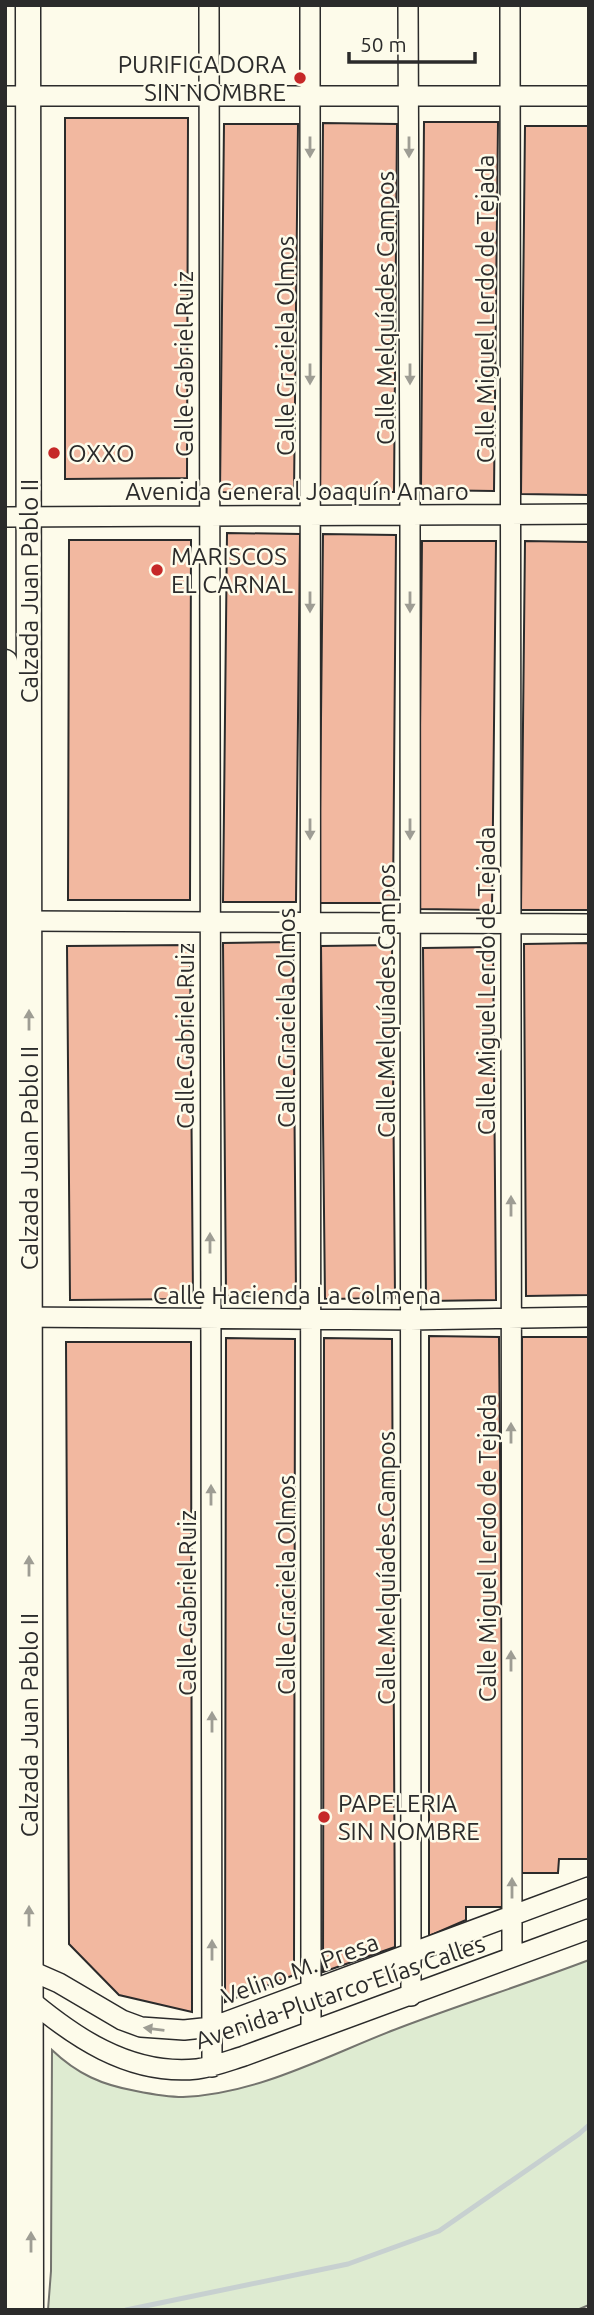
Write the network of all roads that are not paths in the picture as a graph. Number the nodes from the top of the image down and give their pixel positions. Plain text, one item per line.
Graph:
1 (28, 5) edge
2 (209, 5) edge
3 (310, 5) edge
4 (408, 5) edge
5 (510, 5) edge
6 (17, 96) edge
7 (209, 96) junction
8 (310, 96) junction
9 (409, 96) junction
10 (589, 96) edge
11 (510, 97) junction
12 (589, 514) edge
13 (310, 515) junction
14 (410, 515) junction
15 (510, 515) junction
16 (17, 516) edge
17 (209, 516) junction
18 (5, 662) edge
19 (6, 679) edge
20 (6, 781) edge
21 (29, 921) junction
22 (210, 923) junction
23 (310, 924) junction
24 (589, 924) edge
25 (411, 925) junction
26 (510, 926) junction
27 (14, 1317) edge
28 (589, 1317) edge
29 (211, 1319) junction
30 (311, 1319) junction
31 (410, 1320) junction
32 (511, 1320) junction
33 (6, 1775) edge
34 (589, 1887) edge
35 (512, 1917) junction
36 (589, 1930) edge
37 (410, 1954) junction
38 (512, 1957) junction
39 (12, 1970) edge
40 (311, 1991) junction
41 (411, 1996) junction
42 (31, 2000) junction
43 (212, 2027) junction
44 (311, 2031) junction
45 (7, 2053) edge
46 (212, 2067) junction
47 (7, 2182) edge
48 (8, 2310) edge
49 (31, 2310) edge

1 - 6 main road, Calzada Juan Pablo II
2 - 7 street, Calle Gabriel Ruiz
3 - 8 street, Calle Graciela Olmos
4 - 9 street, Calle Melquíades Campos
5 - 11 street, Calle Miguel Lerdo de Tejada
6 - 7 street
6 - 16 main road, Calzada Juan Pablo II
7 - 8 street
7 - 17 street, Calle Gabriel Ruiz
8 - 9 street
8 -> 13 street, Calle Graciela Olmos
9 - 11 street
9 -> 14 street, Calle Melquíades Campos
10 - 11 street
11 - 15 street, Calle Miguel Lerdo de Tejada
12 - 15 street, Avenida General Joaquín Amaro
13 - 14 street, Avenida General Joaquín Amaro
13 - 17 street, Avenida General Joaquín Amaro
13 -> 23 street, Calle Graciela Olmos
14 - 15 street, Avenida General Joaquín Amaro
14 -> 25 street, Calle Melquíades Campos
15 - 26 street, Calle Miguel Lerdo de Tejada
16 - 17 street, Avenida General Joaquín Amaro
16 - 21 main road, Calzada Juan Pablo II
17 - 22 street, Calle Gabriel Ruiz
18 - 19 main road, Calzada Juan Pablo II
19 - 20 main road, Calzada Juan Pablo II
20 - 27 main road, Calzada Juan Pablo II
21 - 22 street
27 -> 21 main road, Calzada Juan Pablo II
22 - 23 street
29 -> 22 street, Calle Gabriel Ruiz
23 - 25 street
23 - 30 street, Calle Graciela Olmos
24 - 26 street
25 - 26 street
25 - 31 street, Calle Melquíades Campos
32 -> 26 street, Calle Miguel Lerdo de Tejada
27 - 29 street, Calle Hacienda La Colmena
27 - 33 main road, Calzada Juan Pablo II
39 -> 27 main road, Calzada Juan Pablo II
28 - 32 street, Calle Hacienda La Colmena
29 - 30 street, Calle Hacienda La Colmena
43 -> 29 street, Calle Gabriel Ruiz
30 - 31 street, Calle Hacienda La Colmena
30 - 40 street, Calle Graciela Olmos
31 - 32 street, Calle Hacienda La Colmena
31 - 37 street, Calle Melquíades Campos
35 -> 32 street, Calle Miguel Lerdo de Tejada
33 - 39 main road, Calzada Juan Pablo II
34 - 35 street, Velino M. Presa
35 - 37 street, Velino M. Presa
35 - 38 street, Calle Miguel Lerdo de Tejada
36 - 38 street, Avenida Plutarco Elías Calles
37 - 40 street, Velino M. Presa
37 - 41 street, Calle Melquíades Campos
38 - 41 street, Avenida Plutarco Elías Calles
39 - 42 main road, Calzada Juan Pablo II
43 -> 39 street, Velino M. Presa
39 - 45 main road, Calzada Juan Pablo II
40 - 43 street, Velino M. Presa
40 - 44 street, Calle Graciela Olmos
41 - 44 street, Avenida Plutarco Elías Calles
42 - 46 street, Avenida Plutarco Elías Calles
49 -> 42 main road, Calzada Juan Pablo II
43 - 46 street, Calle Gabriel Ruiz
44 - 46 street, Avenida Plutarco Elías Calles
45 - 47 main road, Calzada Juan Pablo II
47 - 48 main road, Calzada Juan Pablo II

